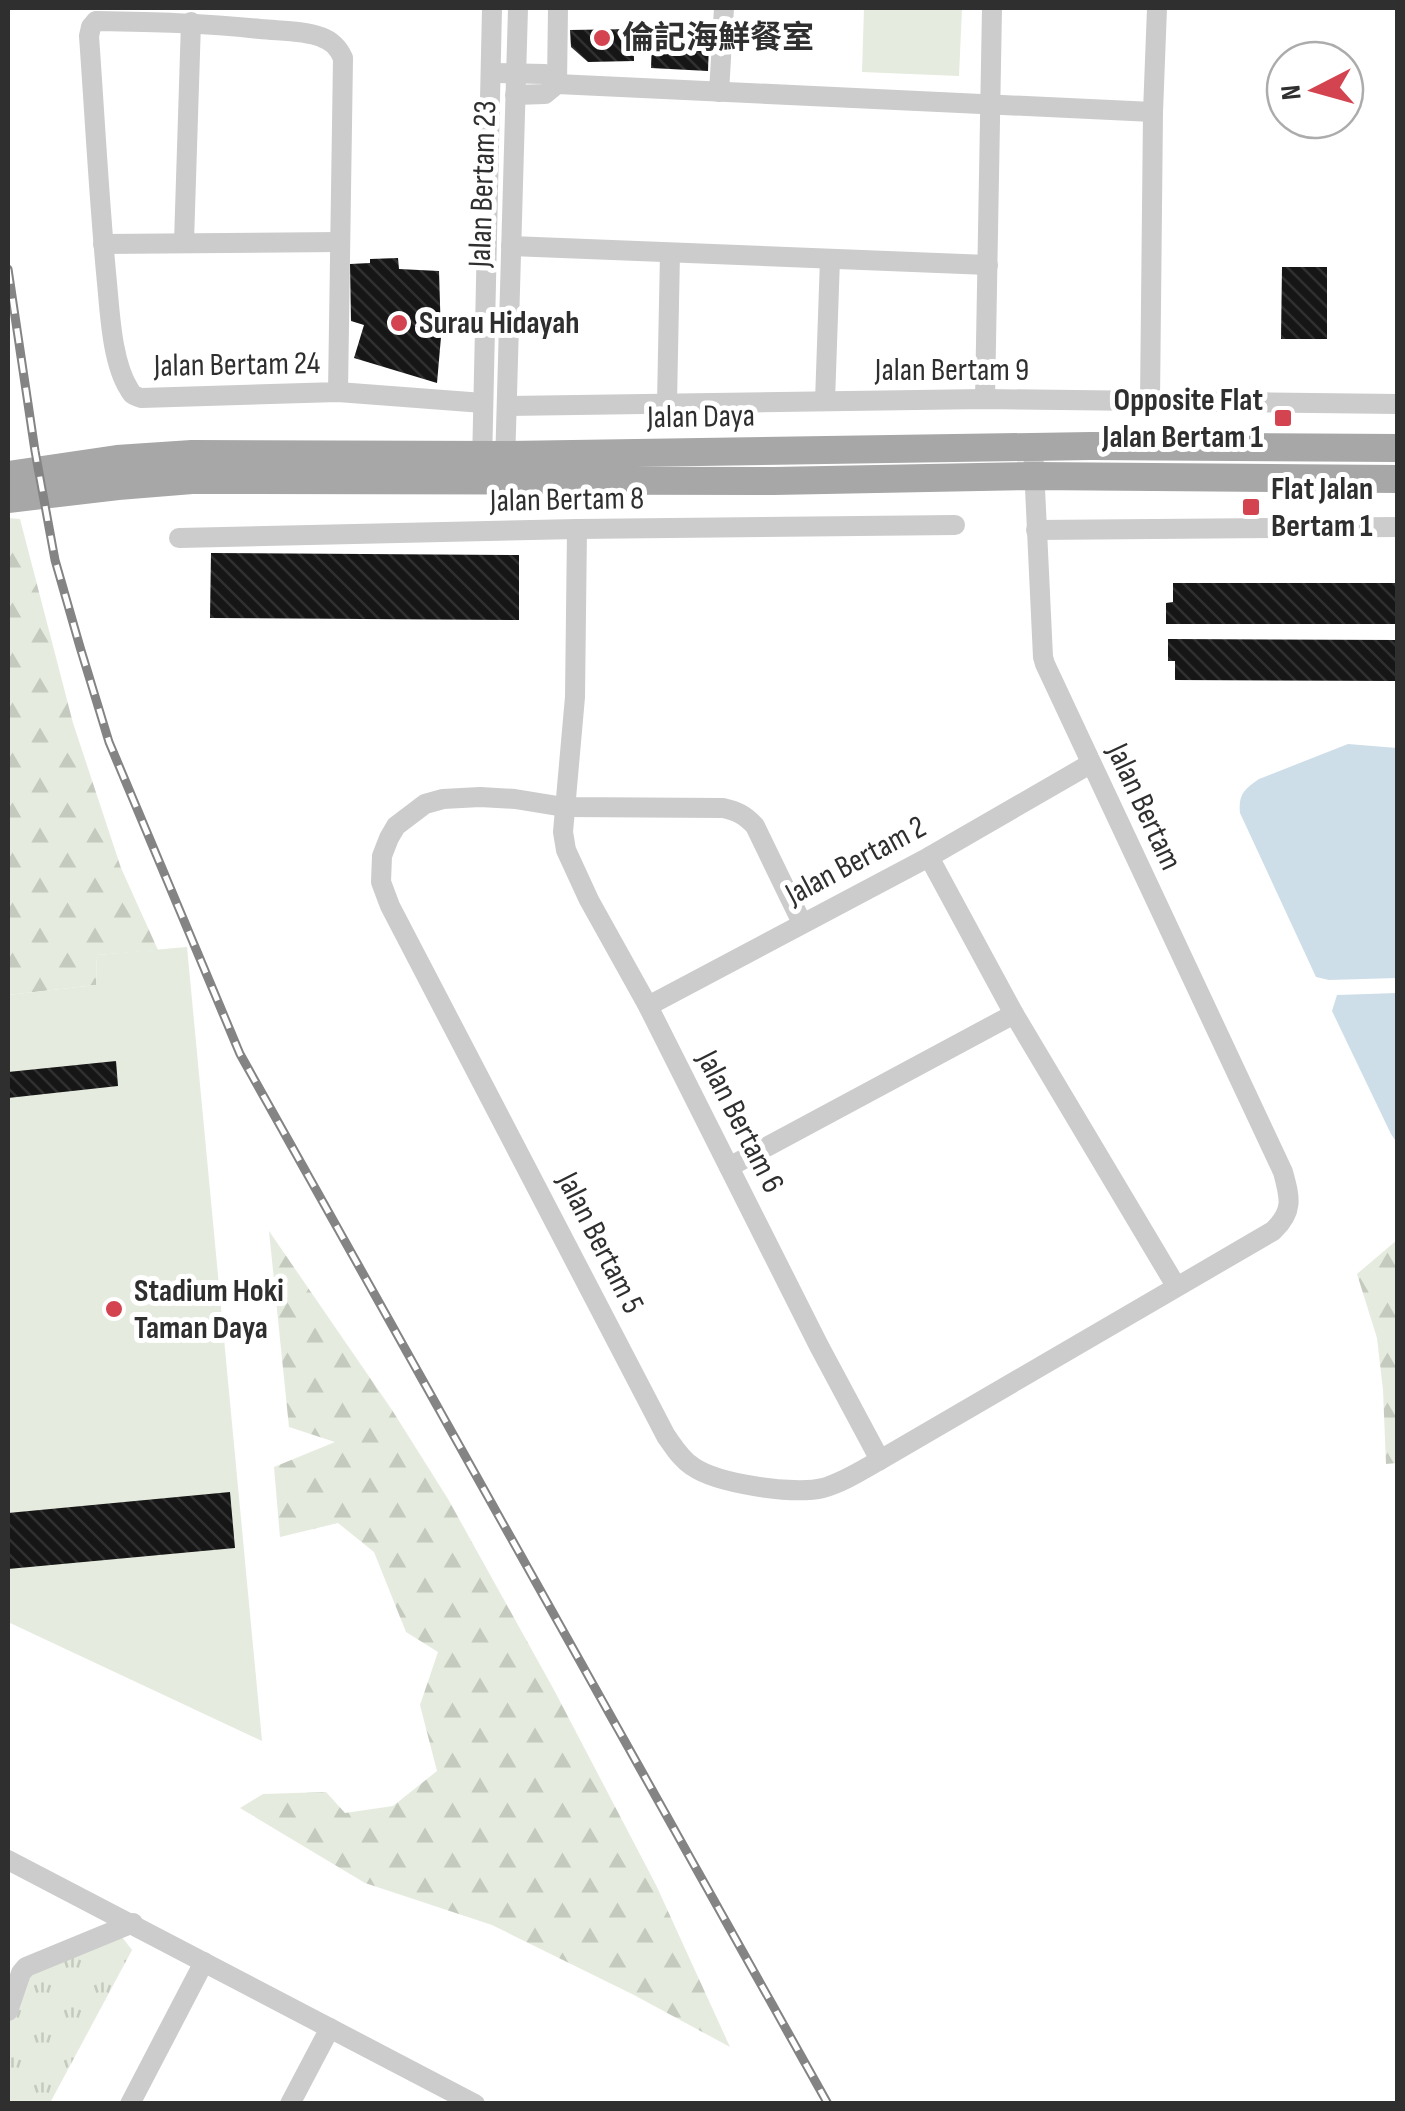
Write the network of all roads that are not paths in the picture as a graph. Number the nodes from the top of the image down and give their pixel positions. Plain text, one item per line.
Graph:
1 (492, 8) edge
2 (518, 8) edge
3 (558, 8) edge
4 (992, 8) edge
5 (1158, 8) edge
6 (724, 11) edge
7 (191, 22) junction
8 (491, 73) junction
9 (516, 73) junction
10 (557, 84) junction
11 (719, 92) junction
12 (516, 95) junction
13 (992, 104) junction
14 (1153, 112) junction
15 (184, 242) junction
16 (340, 242) junction
17 (103, 244) junction
18 (511, 246) junction
19 (670, 253) junction
20 (830, 259) junction
21 (988, 266) junction
22 (338, 392) junction
23 (986, 398) junction
24 (1150, 400) junction
25 (825, 401) junction
26 (483, 403) junction
27 (667, 403) junction
28 (1398, 404) edge
29 (507, 406) junction
30 (1033, 446) junction
31 (1398, 448) edge
32 (493, 468) junction
33 (117, 472) junction
34 (8, 474) edge
35 (1034, 476) junction
36 (1398, 480) edge
37 (8, 499) edge
38 (956, 525) dead end
39 (1398, 527) edge
40 (577, 529) junction
41 (1036, 530) junction
42 (179, 538) dead end
43 (1090, 764) junction
44 (564, 808) junction
45 (929, 857) junction
46 (802, 923) junction
47 (648, 1006) junction
48 (1014, 1014) junction
49 (729, 1167) junction
50 (1283, 1172) joint
51 (1176, 1286) junction
52 (880, 1460) junction
53 (8, 1860) edge
54 (132, 1923) junction
55 (204, 1962) junction
56 (8, 2012) edge
57 (330, 2028) junction
58 (462, 2100) edge
59 (130, 2104) edge
60 (290, 2104) edge

1 - 8 street, Jalan Bertam 23
2 - 9 street, Jalan Bertam 23
3 - 10 street
4 - 13 street
5 - 14 street
6 - 11 street
7 - 15 street
7 - 16 street
7 - 17 street, Jalan Bertam 24
8 - 9 street
8 - 26 street, Jalan Bertam 23
9 - 10 street
9 - 12 street, Jalan Bertam 23
10 - 11 street
10 - 12 street
11 - 13 street
12 - 18 street, Jalan Bertam 23
13 - 14 street
13 - 21 street
14 - 24 street
15 - 16 street
15 - 17 street
16 - 22 street
17 - 22 street, Jalan Bertam 24
18 - 19 street
18 - 29 street, Jalan Bertam 23
19 - 20 street
19 - 27 street
20 - 21 street
20 - 25 street
21 - 23 street
22 - 26 street, Jalan Bertam 24
23 - 24 street, Jalan Bertam 9
23 - 25 street, Jalan Bertam 9
24 - 28 street, Jalan Bertam 9
25 - 27 street, Jalan Bertam 9
26 - 32 street, Jalan Bertam 23
27 - 29 street, Jalan Bertam 9
29 - 32 street, Jalan Bertam 23
30 - 31 main road, Jalan Daya
30 - 32 main road, Jalan Daya
30 - 35 street, Jalan Bertam
32 - 33 main road, Jalan Daya
32 - 35 main road, Jalan Daya
33 - 34 main road, Jalan Daya
33 - 37 main road, Jalan Daya
35 - 36 main road, Jalan Daya
35 - 41 street, Jalan Bertam
38 - 40 street, Jalan Bertam 8
39 - 41 street
40 - 42 street, Jalan Bertam 8
40 - 44 street, Jalan Bertam 6
41 - 43 street, Jalan Bertam
43 - 45 street, Jalan Bertam 2
43 - 50 street, Jalan Bertam
44 - 46 street, Jalan Bertam 5
44 - 47 street, Jalan Bertam 6
44 - 52 street, Jalan Bertam 5
45 - 46 street, Jalan Bertam 2
45 - 48 street
46 - 47 street, Jalan Bertam 2
47 - 49 street, Jalan Bertam 6
48 - 49 street
48 - 51 street
49 - 52 street, Jalan Bertam 6
50 - 51 street, Jalan Bertam 5
51 - 52 street, Jalan Bertam 5
53 - 54 street
54 - 55 street
54 - 56 street
55 - 57 street
55 - 59 street
57 - 58 street
57 - 60 street

